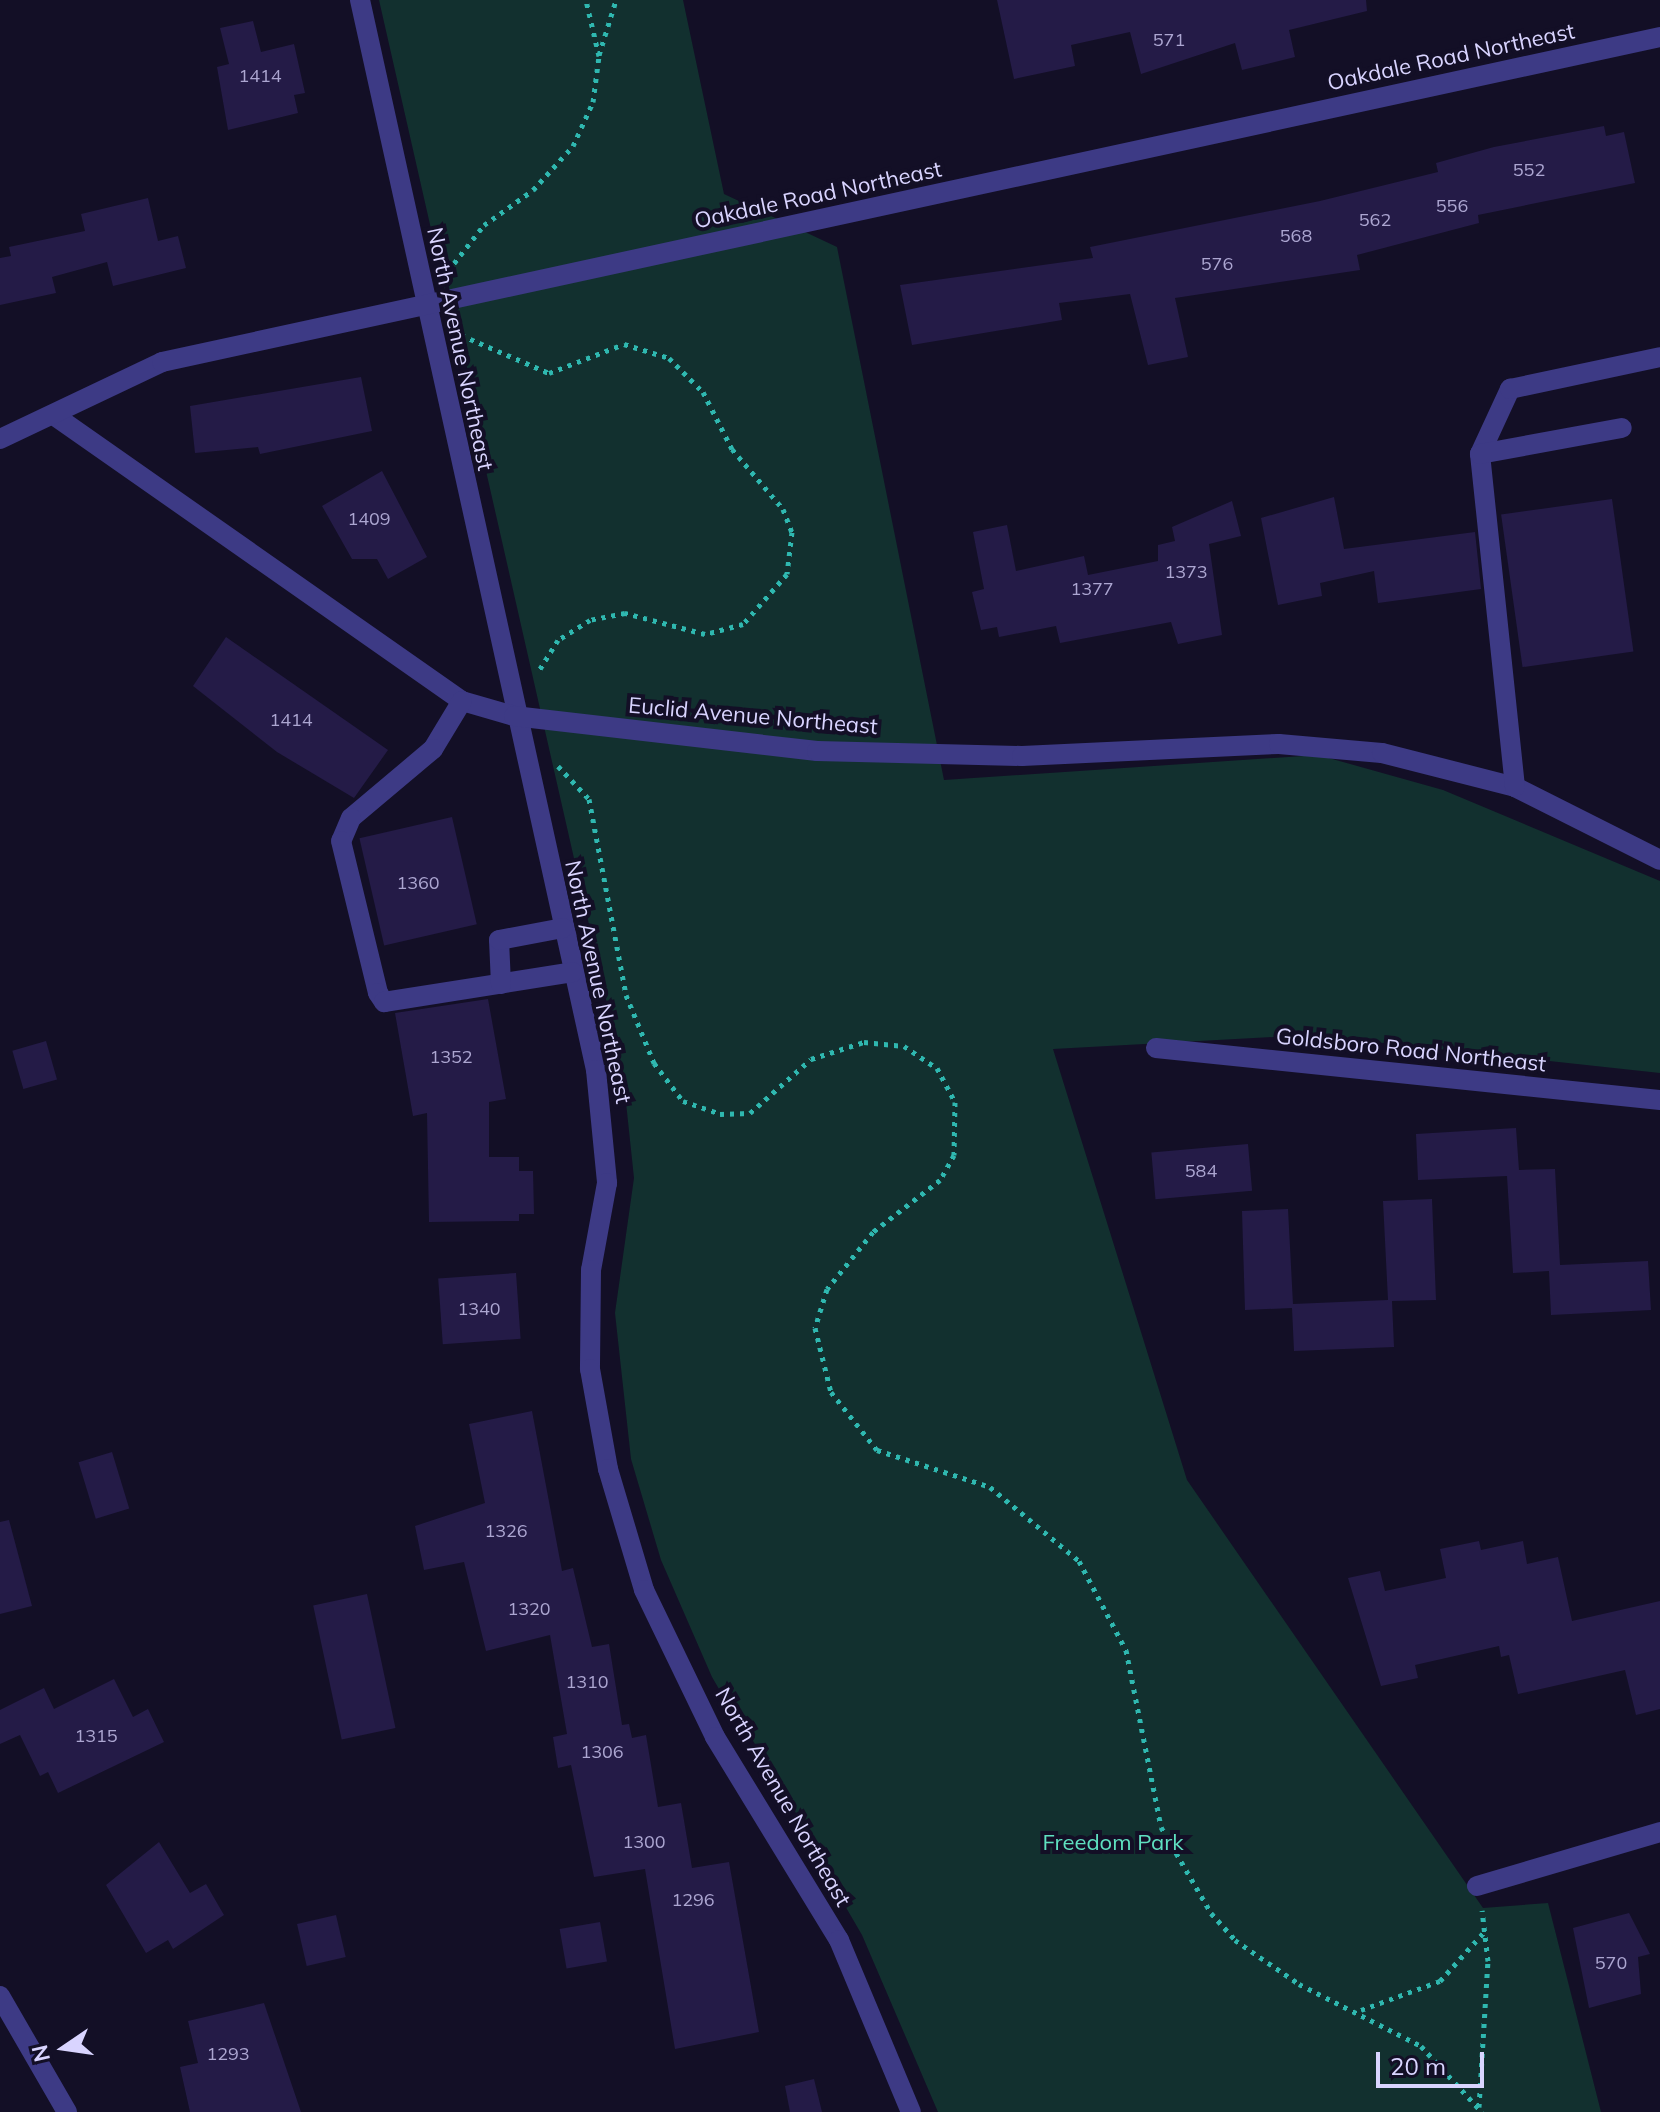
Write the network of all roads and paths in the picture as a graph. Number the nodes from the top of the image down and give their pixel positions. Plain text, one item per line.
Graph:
1 (360, 0) edge
2 (586, 0) edge
3 (616, 0) edge
4 (1660, 37) edge
5 (599, 56) junction
6 (448, 272) dead end
7 (428, 308) junction
8 (459, 325) dead end
9 (1660, 357) edge
10 (55, 416) junction
11 (1622, 428) dead end
12 (0, 439) edge
13 (1480, 454) junction
14 (537, 689) dead end
15 (462, 701) junction
16 (514, 716) junction
17 (553, 763) dead end
18 (1515, 787) junction
19 (1660, 860) edge
20 (563, 928) junction
21 (573, 972) junction
22 (501, 984) junction
23 (1156, 1048) dead end
24 (1660, 1100) edge
25 (1660, 1832) edge
26 (1477, 1886) joint
27 (1487, 1929) junction
28 (0, 1996) edge
29 (1360, 2010) junction
30 (1480, 2110) edge
31 (67, 2112) edge
32 (911, 2112) edge

1 - 7 street, North Avenue Northeast
2 - 5 path
3 - 5 path
4 - 7 street, Oakdale Road Northeast
5 - 6 path
7 - 10 street, Oakdale Road Northeast
7 - 16 street, North Avenue Northeast
8 - 14 path
9 - 13 street
10 - 12 street, Oakdale Road Northeast
10 - 15 street, Euclid Avenue Northeast
11 - 13 street
13 - 18 street
15 - 16 street, Euclid Avenue Northeast
15 - 22 street
16 - 18 street, Euclid Avenue Northeast
16 - 20 street, North Avenue Northeast
17 - 29 path
18 - 19 street, Euclid Avenue Northeast
20 - 21 street, North Avenue Northeast
20 - 22 street
21 - 22 street
21 - 32 street, North Avenue Northeast
23 - 24 street, Goldsboro Road Northeast
25 - 26 street
26 - 27 path
27 - 29 path
27 - 30 path
28 - 31 street
29 - 30 path

